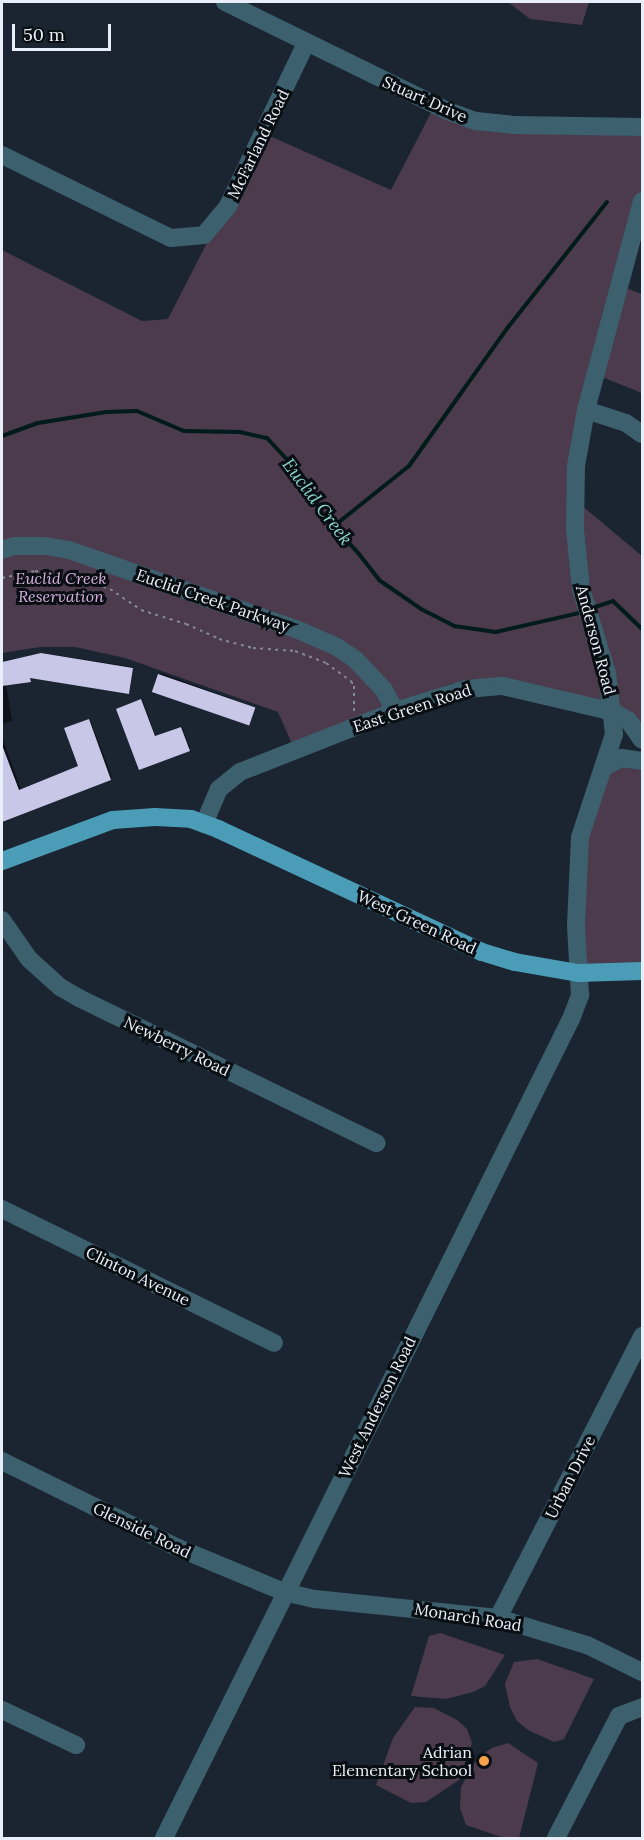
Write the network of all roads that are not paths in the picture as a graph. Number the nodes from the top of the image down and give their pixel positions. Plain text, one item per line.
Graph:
1 (225, 2) edge
2 (306, 43) junction
3 (642, 127) edge
4 (2, 155) edge
5 (642, 201) edge
6 (637, 243) edge
7 (586, 410) junction
8 (642, 434) edge
9 (2, 550) edge
10 (395, 711) junction
11 (614, 712) junction
12 (642, 740) edge
13 (642, 761) edge
14 (603, 768) junction
15 (204, 824) junction
16 (2, 861) edge
17 (2, 920) edge
18 (642, 971) edge
19 (578, 973) junction
20 (376, 1143) dead end
21 (2, 1209) edge
22 (642, 1335) edge
23 (274, 1343) dead end
24 (2, 1461) edge
25 (284, 1592) junction
26 (498, 1618) junction
27 (642, 1672) edge
28 (642, 1707) edge
29 (2, 1710) edge
30 (75, 1744) dead end
31 (164, 1839) edge
32 (556, 1839) edge

1 - 2 street, Stuart Drive
2 - 3 street, Stuart Drive
2 - 4 street, McFarland Road
5 - 6 street, Anderson Road
6 - 7 street, Anderson Road
7 - 8 street
7 - 11 street, Anderson Road
9 - 10 street, Euclid Creek Parkway
10 - 11 street, East Green Road
10 - 15 street, East Green Road
11 - 12 street, East Green Road
11 - 14 street, Anderson Road
13 - 14 street
14 - 19 street, Anderson Road
15 - 16 main road, West Green Road
15 - 19 main road, West Green Road
17 - 20 street, Newberry Road
18 - 19 main road, West Green Road
19 - 25 street, West Anderson Road
21 - 23 street, Clinton Avenue
22 - 26 street, Urban Drive
24 - 25 street, Glenside Road
25 - 26 street, Monarch Road
25 - 31 street, West Anderson Road
26 - 27 street, Monarch Road
28 - 32 street
29 - 30 street

